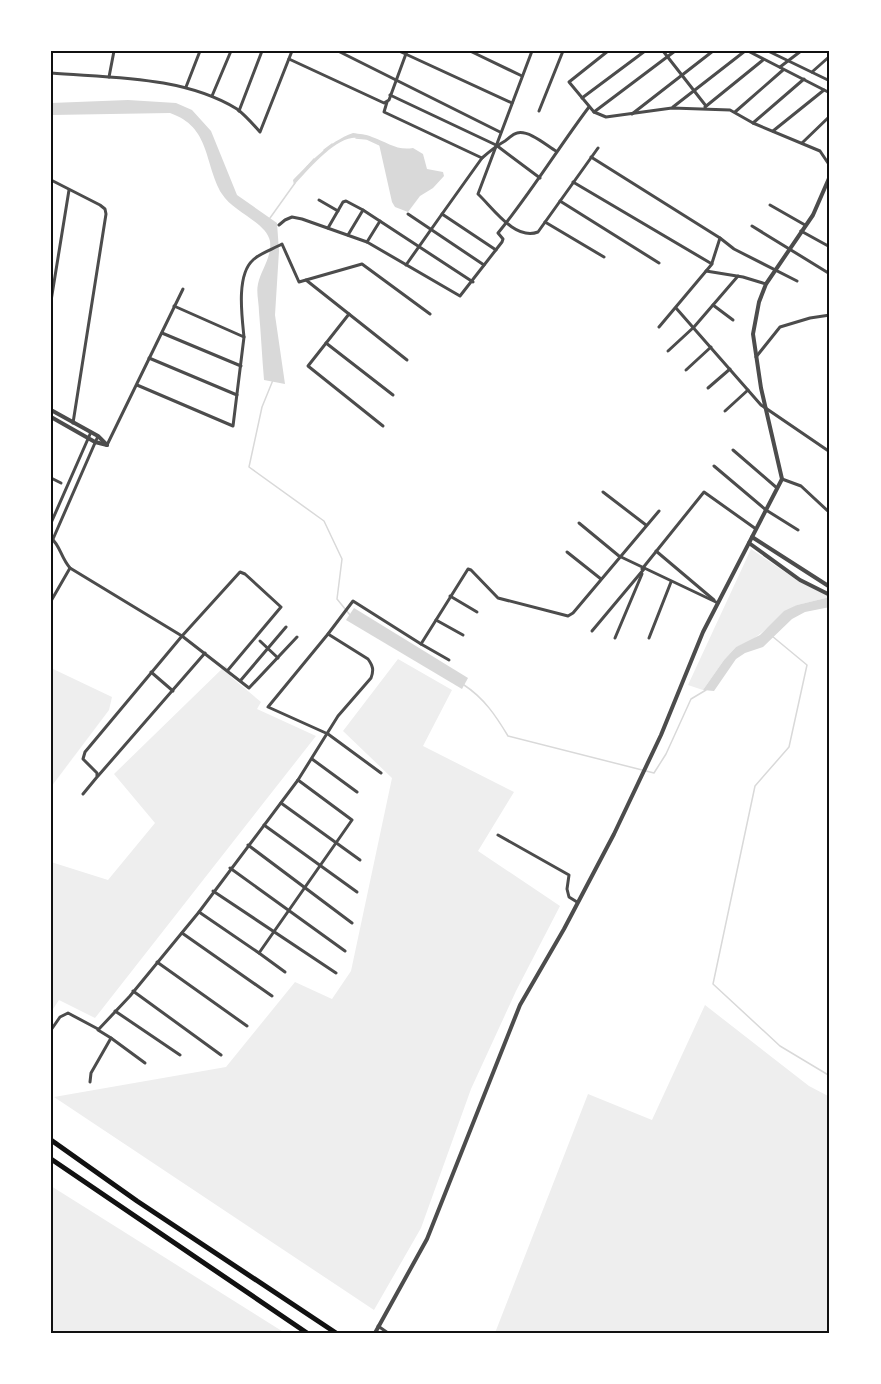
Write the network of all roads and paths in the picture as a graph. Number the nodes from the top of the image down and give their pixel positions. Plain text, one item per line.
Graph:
1 (114, 51) edge
2 (200, 51) edge
3 (231, 51) edge
4 (262, 51) edge
5 (292, 51) edge
6 (338, 51) edge
7 (399, 51) edge
8 (470, 51) edge
9 (532, 51) edge
10 (563, 51) edge
11 (608, 51) edge
12 (645, 51) edge
13 (663, 51) edge
14 (675, 51) edge
15 (713, 51) edge
16 (746, 51) edge
17 (768, 51) edge
18 (801, 51) edge
19 (406, 53) edge
20 (830, 56) edge
21 (668, 57) junction
22 (289, 59) junction
23 (764, 59) junction
24 (788, 60) junction
25 (782, 68) junction
26 (812, 72) junction
27 (51, 73) edge
28 (522, 76) junction
29 (682, 76) junction
30 (109, 78) junction
31 (804, 79) junction
32 (396, 80) junction
33 (830, 81) edge
34 (186, 87) junction
35 (694, 90) junction
36 (824, 90) junction
37 (830, 93) edge
38 (390, 95) junction
39 (213, 96) junction
40 (582, 98) junction
41 (387, 102) junction
42 (512, 103) junction
43 (589, 107) junction
44 (705, 107) junction
45 (672, 108) junction
46 (239, 111) junction
47 (539, 111) dead end
48 (594, 112) junction
49 (735, 112) junction
50 (630, 115) junction
51 (830, 116) edge
52 (753, 123) junction
53 (773, 131) junction
54 (501, 132) junction
55 (802, 143) junction
56 (496, 145) junction
57 (598, 148) dead end
58 (556, 151) junction
59 (591, 157) junction
60 (482, 158) junction
61 (830, 166) edge
62 (830, 176) edge
63 (540, 178) junction
64 (51, 180) edge
65 (573, 182) junction
66 (69, 190) junction
67 (319, 200) dead end
68 (560, 201) junction
69 (770, 205) dead end
70 (363, 210) junction
71 (338, 211) junction
72 (408, 214) dead end
73 (442, 214) junction
74 (380, 222) junction
75 (507, 222) junction
76 (545, 222) junction
77 (279, 225) dead end
78 (805, 225) junction
79 (752, 226) dead end
80 (328, 228) junction
81 (431, 229) junction
82 (801, 231) junction
83 (348, 235) junction
84 (720, 238) junction
85 (367, 243) junction
86 (418, 246) junction
87 (830, 247) edge
88 (790, 249) junction
89 (496, 250) junction
90 (604, 257) dead end
91 (659, 263) dead end
92 (712, 264) junction
93 (484, 265) junction
94 (406, 266) junction
95 (776, 269) junction
96 (706, 271) junction
97 (830, 274) edge
98 (738, 276) junction
99 (306, 280) junction
100 (797, 281) dead end
101 (473, 282) junction
102 (766, 284) junction
103 (183, 289) dead end
104 (51, 301) edge
105 (713, 305) junction
106 (174, 306) junction
107 (676, 308) junction
108 (349, 314) junction
109 (430, 314) dead end
110 (830, 315) edge
111 (733, 320) dead end
112 (659, 327) dead end
113 (694, 327) junction
114 (162, 333) junction
115 (244, 337) junction
116 (326, 343) junction
117 (711, 347) junction
118 (668, 351) dead end
119 (756, 357) junction
120 (149, 358) junction
121 (407, 360) dead end
122 (241, 366) junction
123 (730, 369) junction
124 (686, 370) dead end
125 (137, 385) junction
126 (708, 388) dead end
127 (748, 390) junction
128 (237, 395) junction
129 (393, 396) dead end
130 (51, 410) edge
131 (766, 410) junction
132 (725, 411) dead end
133 (51, 417) edge
134 (73, 423) junction
135 (382, 426) dead end
136 (91, 432) junction
137 (98, 436) junction
138 (89, 438) junction
139 (95, 442) junction
140 (107, 446) junction
141 (733, 450) dead end
142 (830, 452) edge
143 (714, 466) dead end
144 (51, 478) edge
145 (782, 479) junction
146 (61, 483) dead end
147 (778, 488) junction
148 (603, 492) dead end
149 (766, 510) junction
150 (658, 511) dead end
151 (830, 513) edge
152 (51, 523) edge
153 (579, 523) dead end
154 (646, 525) junction
155 (756, 529) junction
156 (798, 530) dead end
157 (752, 537) junction
158 (52, 539) edge
159 (749, 543) junction
160 (656, 551) junction
161 (567, 552) dead end
162 (619, 556) junction
163 (70, 568) junction
164 (643, 569) junction
165 (601, 579) junction
166 (671, 582) junction
167 (830, 587) edge
168 (830, 595) edge
169 (450, 596) junction
170 (51, 601) edge
171 (718, 603) junction
172 (477, 612) dead end
173 (436, 620) junction
174 (286, 627) dead end
175 (592, 631) dead end
176 (328, 634) junction
177 (463, 635) dead end
178 (182, 636) junction
179 (297, 637) dead end
180 (615, 638) dead end
181 (649, 638) dead end
182 (260, 641) dead end
183 (421, 644) junction
184 (268, 648) junction
185 (205, 653) junction
186 (278, 658) junction
187 (449, 660) dead end
188 (228, 670) junction
189 (151, 672) junction
190 (240, 681) junction
191 (172, 690) junction
192 (327, 734) junction
193 (312, 759) junction
194 (381, 773) dead end
195 (97, 777) junction
196 (298, 780) junction
197 (357, 792) dead end
198 (83, 794) dead end
199 (280, 803) junction
200 (264, 825) junction
201 (498, 836) dead end
202 (336, 843) junction
203 (248, 845) junction
204 (360, 860) dead end
205 (320, 866) junction
206 (230, 868) junction
207 (305, 888) junction
208 (213, 891) junction
209 (357, 892) dead end
210 (577, 902) junction
211 (289, 911) junction
212 (199, 912) junction
213 (352, 922) dead end
214 (274, 932) junction
215 (182, 933) junction
216 (345, 951) dead end
217 (259, 953) junction
218 (157, 963) junction
219 (285, 972) dead end
220 (336, 973) dead end
221 (134, 991) junction
222 (272, 996) dead end
223 (115, 1011) junction
224 (247, 1026) dead end
225 (98, 1029) junction
226 (51, 1030) edge
227 (111, 1038) junction
228 (180, 1055) dead end
229 (221, 1055) dead end
230 (145, 1063) dead end
231 (90, 1082) dead end
232 (51, 1140) edge
233 (51, 1159) edge
234 (378, 1326) junction
235 (307, 1333) edge
236 (336, 1333) edge
237 (375, 1333) edge
238 (388, 1333) edge

1 - 30 street
2 - 34 street
3 - 39 street
4 - 46 street
5 - 22 street
6 - 32 street
7 - 19 street
8 - 28 street
9 - 28 street
10 - 47 street
11 - 40 street
12 - 40 street
13 - 21 street
14 - 21 street
15 - 29 street
16 - 23 street
16 - 35 street
17 - 24 street
18 - 24 street
19 - 32 street
19 - 42 street
20 - 26 street
21 - 29 street
21 - 48 street
22 - 41 street
22 - 46 street
23 - 25 street
23 - 44 street
24 - 25 street
24 - 26 street
25 - 31 street
25 - 49 street
26 - 33 street
27 - 30 street
28 - 42 street
29 - 35 street
29 - 50 street
30 - 34 street
31 - 36 street
31 - 52 street
32 - 38 street
32 - 54 street
34 - 39 street
35 - 44 street
35 - 45 street
36 - 37 street
36 - 53 street
38 - 41 street
38 - 56 street
39 - 46 street
40 - 43 street
41 - 60 street
42 - 54 street
43 - 48 street
43 - 58 street
44 - 45 street
44 - 49 street
45 - 50 street
48 - 50 street
49 - 52 street
51 - 55 street
52 - 53 street
53 - 55 street
54 - 56 street
55 - 61 street
56 - 58 street
56 - 60 street
56 - 63 street
56 - 75 street
57 - 59 street
58 - 63 street
59 - 65 street
59 - 84 street
60 - 73 street
62 - 78 street
63 - 75 street
64 - 66 street
65 - 68 street
65 - 92 street
66 - 104 street
66 - 134 street
67 - 71 street
68 - 76 street
68 - 91 street
69 - 78 street
70 - 71 street
70 - 74 street
70 - 83 street
71 - 80 street
72 - 81 street
73 - 81 street
73 - 89 street
74 - 85 street
74 - 86 street
75 - 76 street
75 - 89 street
76 - 90 street
77 - 80 street
78 - 82 street
79 - 88 street
80 - 83 street
81 - 86 street
81 - 93 street
82 - 87 street
82 - 88 street
83 - 85 street
84 - 92 street
84 - 95 street
85 - 94 street
86 - 94 street
86 - 101 street
88 - 95 street
88 - 97 street
89 - 93 street
92 - 96 street
93 - 101 street
94 - 101 street
95 - 100 street
95 - 102 street
96 - 98 street
96 - 107 street
98 - 102 street
98 - 105 street
99 - 108 street
99 - 109 street
99 - 115 street
102 - 119 street
103 - 106 street
105 - 111 street
105 - 113 street
106 - 114 street
106 - 115 street
107 - 112 street
107 - 113 street
108 - 116 street
108 - 121 street
110 - 119 street
113 - 117 street
113 - 118 street
114 - 120 street
114 - 122 street
115 - 122 street
116 - 129 street
116 - 135 street
117 - 123 street
117 - 124 street
119 - 131 street
120 - 125 street
120 - 128 street
122 - 128 street
123 - 126 street
123 - 127 street
125 - 128 street
125 - 140 street
127 - 131 street
127 - 132 street
130 - 134 street
131 - 142 street
131 - 145 street
133 - 138 street
134 - 136 street
136 - 137 street
136 - 138 street
137 - 139 street
137 - 140 street
138 - 139 street
138 - 152 street
139 - 140 street
139 - 158 street
141 - 147 street
143 - 149 street
144 - 146 street
145 - 147 street
145 - 151 street
147 - 149 street
148 - 154 street
149 - 155 street
149 - 156 street
150 - 154 street
153 - 162 street
154 - 162 street
155 - 157 street
155 - 160 street
157 - 159 street
157 - 167 street
158 - 163 street
159 - 168 street
159 - 171 street
160 - 164 street
160 - 171 street
161 - 165 street
162 - 164 street
162 - 165 street
163 - 170 street
163 - 178 street
164 - 166 street
164 - 175 street
164 - 180 street
165 - 169 street
166 - 171 street
166 - 181 street
169 - 172 street
169 - 173 street
171 - 210 street
173 - 177 street
173 - 183 street
174 - 184 street
176 - 183 street
176 - 192 street
176 - 192 street
178 - 185 street
178 - 188 street
178 - 189 street
179 - 186 street
182 - 184 street
183 - 187 street
184 - 186 street
184 - 190 street
185 - 188 street
185 - 191 street
186 - 190 street
188 - 190 street
189 - 191 street
189 - 195 street
191 - 195 street
192 - 193 street
192 - 194 street
193 - 196 street
193 - 197 street
195 - 198 street
196 - 199 street
196 - 202 street
199 - 200 street
199 - 202 street
200 - 203 street
200 - 205 street
201 - 210 street
202 - 204 street
202 - 205 street
203 - 206 street
203 - 207 street
205 - 207 street
205 - 209 street
206 - 208 street
206 - 211 street
207 - 211 street
207 - 213 street
208 - 212 street
208 - 214 street
210 - 234 street
211 - 214 street
211 - 216 street
212 - 215 street
212 - 217 street
214 - 217 street
214 - 220 street
215 - 218 street
215 - 222 street
217 - 219 street
218 - 221 street
218 - 224 street
221 - 223 street
221 - 229 street
223 - 225 street
223 - 228 street
225 - 226 street
225 - 227 street
227 - 230 street
227 - 231 street
232 - 236 highway
233 - 235 highway
234 - 237 street
234 - 238 street

